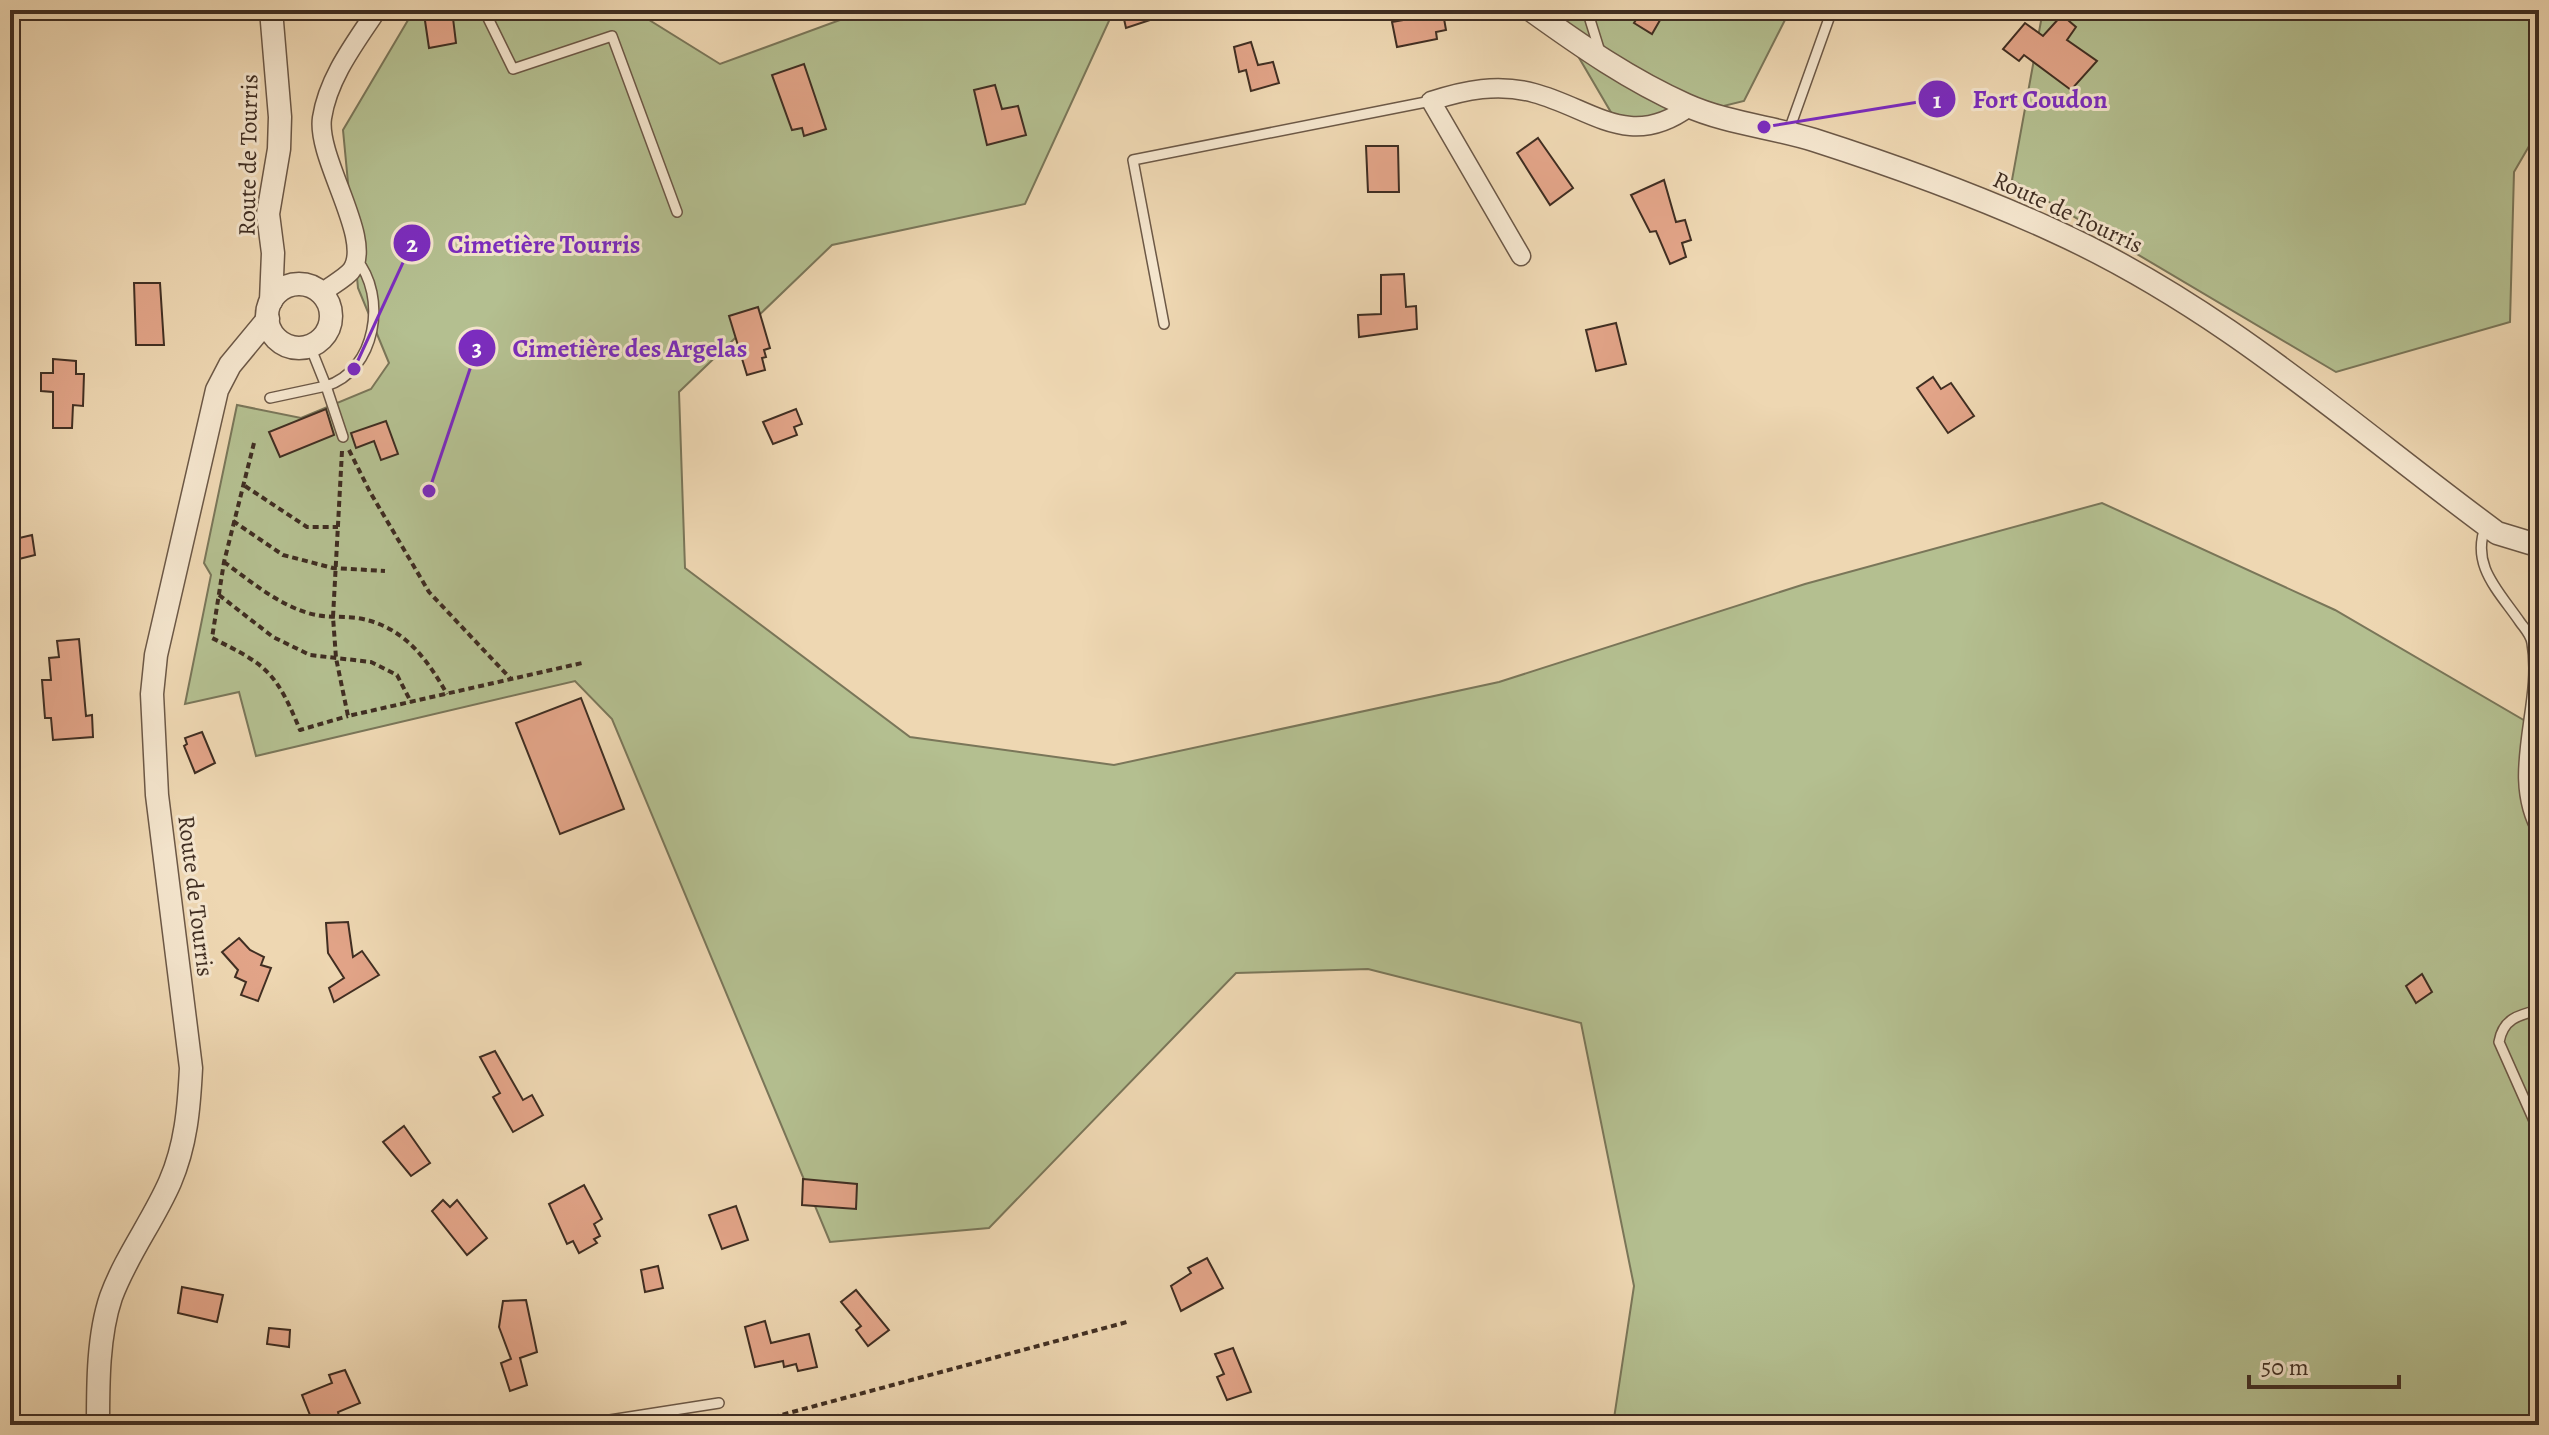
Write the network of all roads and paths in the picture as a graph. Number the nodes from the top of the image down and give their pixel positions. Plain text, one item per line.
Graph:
1 (271, 10) edge
2 (377, 10) edge
3 (484, 10) edge
4 (1531, 10) edge
5 (1587, 10) edge
6 (1832, 10) edge
7 (1603, 62) junction
8 (1431, 101) junction
9 (1689, 107) junction
10 (1788, 133) junction
11 (677, 212) dead end
12 (273, 253) junction
13 (1521, 256) dead end
14 (356, 259) junction
15 (300, 284) junction
16 (322, 293) junction
17 (269, 310) junction
18 (1164, 324) dead end
19 (283, 344) junction
20 (310, 346) junction
21 (230, 365) junction
22 (326, 386) junction
23 (270, 398) dead end
24 (343, 437) junction
25 (254, 443) dead end
26 (245, 486) junction
27 (233, 521) junction
28 (2486, 525) junction
29 (338, 527) junction
30 (2539, 541) edge
31 (224, 562) junction
32 (333, 568) junction
33 (385, 571) dead end
34 (219, 594) junction
35 (333, 617) junction
36 (336, 658) junction
37 (582, 663) dead end
38 (510, 678) junction
39 (447, 694) junction
40 (411, 702) junction
41 (348, 716) junction
42 (2539, 835) edge
43 (2539, 1010) edge
44 (2539, 1132) edge
45 (1127, 1322) dead end
46 (719, 1403) dead end
47 (98, 1425) edge
48 (578, 1425) edge
49 (744, 1425) edge

1 - 12 street, Route de Tourris
2 - 14 street
3 - 11 lane
4 - 7 street, Route de Tourris
5 - 7 lane
6 - 10 lane
7 - 9 street, Route de Tourris
8 - 9 street
8 - 13 street
8 - 18 lane
9 - 10 street, Route de Tourris
10 - 28 street, Route de Tourris
12 - 15 street, Route de Tourris
12 - 17 street, Route de Tourris
14 - 16 street
14 - 22 lane
15 - 16 street
15 - 17 street
16 - 20 street
17 - 19 street
17 - 21 street, Route de Tourris
19 - 20 street
19 - 21 street
20 - 22 lane
21 - 47 street, Route de Tourris
22 - 23 lane
22 - 24 lane
24 - 29 path
24 - 38 path
25 - 26 path
26 - 27 path
26 - 29 path
27 - 31 path
27 - 32 path
28 - 30 street, Route de Tourris
28 - 42 lane
29 - 32 path
31 - 34 path
31 - 35 path
32 - 33 path
32 - 35 path
34 - 36 path
34 - 41 path
35 - 36 path
35 - 39 path
36 - 40 path
36 - 41 path
37 - 38 path
38 - 39 path
39 - 40 path
40 - 41 path
43 - 44 lane
45 - 49 path
46 - 48 lane

